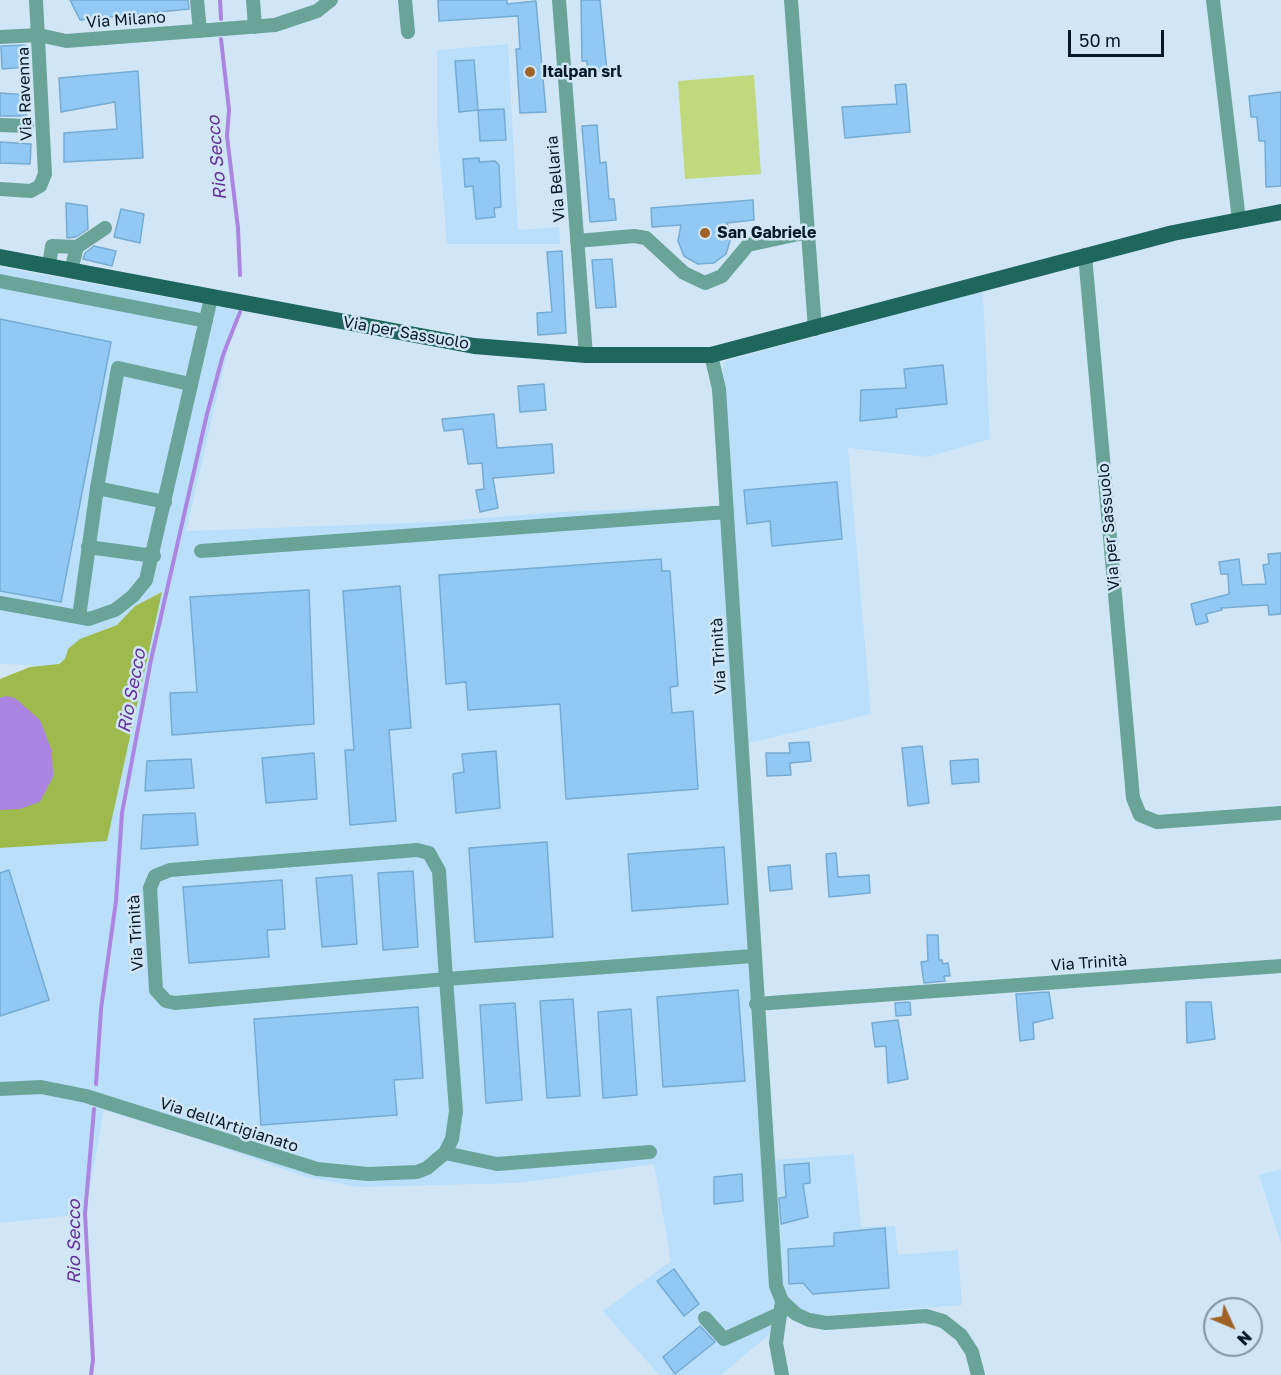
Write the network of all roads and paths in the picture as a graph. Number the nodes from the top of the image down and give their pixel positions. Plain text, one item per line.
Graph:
1 (36, 0) edge
2 (197, 0) edge
3 (253, 0) edge
4 (331, 0) edge
5 (405, 0) edge
6 (560, 0) edge
7 (791, 0) edge
8 (1213, 0) edge
9 (255, 27) junction
10 (200, 31) junction
11 (408, 32) dead end
12 (39, 35) junction
13 (0, 37) edge
14 (0, 125) edge
15 (27, 126) dead end
16 (0, 189) edge
17 (1281, 212) edge
18 (1239, 220) junction
19 (105, 228) dead end
20 (808, 232) junction
21 (577, 241) junction
22 (77, 247) junction
23 (1085, 255) junction
24 (0, 257) edge
25 (49, 265) junction
26 (71, 270) junction
27 (0, 281) edge
28 (212, 298) junction
29 (206, 321) junction
30 (815, 328) junction
31 (586, 355) junction
32 (711, 355) junction
33 (190, 384) junction
34 (97, 488) junction
35 (165, 502) junction
36 (727, 512) junction
37 (88, 547) junction
38 (201, 551) dead end
39 (154, 556) junction
40 (0, 603) edge
41 (79, 617) junction
42 (1281, 813) edge
43 (753, 956) junction
44 (1281, 966) edge
45 (446, 979) junction
46 (756, 1004) junction
47 (0, 1089) edge
48 (650, 1152) dead end
49 (445, 1153) junction
50 (781, 1307) junction
51 (705, 1318) dead end
52 (782, 1375) edge
53 (978, 1375) edge

1 - 12 street, Via Ravenna
2 - 10 street
3 - 9 street
4 - 9 street, Via Milano
5 - 11 street
6 - 21 street, Via Bellaria
7 - 20 street
8 - 18 street
9 - 10 street, Via Milano
10 - 12 street, Via Milano
12 - 13 street, Via Milano
12 - 16 street, Via Ravenna
14 - 15 street, Via Ravenna
17 - 18 main road, Via per Sassuolo
18 - 23 main road, Via per Sassuolo
19 - 22 street
20 - 21 street
20 - 30 street
21 - 31 street, Via Bellaria
22 - 25 street
22 - 26 street
23 - 30 main road, Via per Sassuolo
23 - 42 street, Via per Sassuolo
24 - 25 main road, Via per Sassuolo
25 - 26 main road, Via per Sassuolo
26 - 28 main road, Via per Sassuolo
27 - 29 street
28 - 29 street
28 - 31 main road, Via per Sassuolo
29 - 33 street
30 - 32 main road, Via per Sassuolo
31 - 32 main road, Via per Sassuolo
32 - 36 street, Via Trinità
33 - 34 street
33 - 35 street
34 - 35 street
34 - 37 street
35 - 39 street
36 - 38 street
36 - 43 street, Via Trinità
37 - 39 street
37 - 41 street
39 - 41 street
40 - 41 street
43 - 45 street, Via Trinità
43 - 46 street, Via Trinità
44 - 46 street, Via Trinità
45 - 45 street, Via Trinità
45 - 49 street, Via Trinità
46 - 50 street, Via Trinità
47 - 49 street, Via dell'Artigianato
48 - 49 street
50 - 51 street
50 - 52 street, Via Trinità
50 - 53 street

